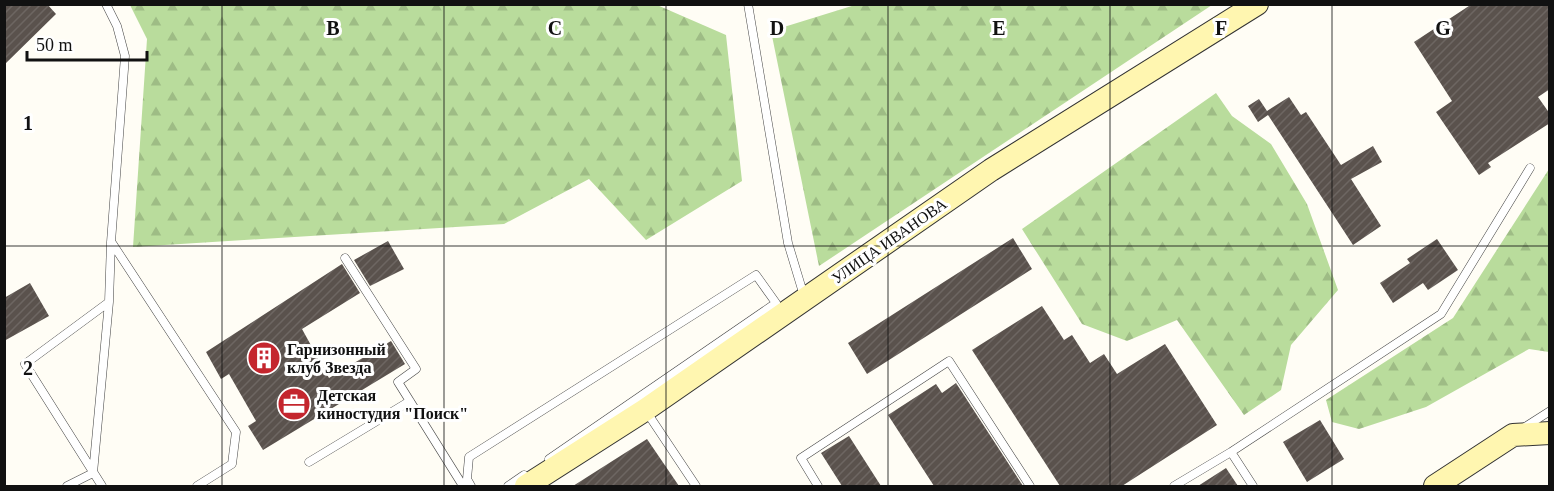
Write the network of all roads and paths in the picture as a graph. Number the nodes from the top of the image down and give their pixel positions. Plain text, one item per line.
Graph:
1 (106, 4) edge
2 (748, 4) edge
3 (1257, 4) edge
4 (1530, 168) dead end
5 (111, 242) junction
6 (345, 258) dead end
7 (806, 300) junction
8 (109, 302) junction
9 (410, 401) junction
10 (645, 410) junction
11 (1550, 411) edge
12 (1550, 433) edge
13 (1513, 435) junction
14 (1231, 452) junction
15 (309, 462) dead end
16 (93, 473) junction
17 (530, 476) edge
18 (1447, 483) edge
19 (67, 486) edge
20 (102, 486) edge
21 (197, 486) edge
22 (464, 486) edge
23 (471, 486) edge
24 (508, 486) edge
25 (696, 486) edge
26 (818, 486) edge
27 (1030, 486) edge
28 (1174, 486) edge
29 (1253, 486) edge

1 - 5 lane
2 - 7 lane
3 - 7 main road, УЛИЦА ИВАНОВА
4 - 14 lane
5 - 8 lane
5 - 21 lane
6 - 9 lane
7 - 10 main road, УЛИЦА ИВАНОВА
8 - 16 lane
8 - 16 lane
9 - 15 lane
9 - 22 lane
10 - 17 main road, УЛИЦА ИВАНОВА
10 - 25 lane
11 - 13 lane
12 - 13 main road
13 - 18 main road
14 - 28 lane
14 - 29 lane
16 - 19 lane
16 - 20 lane
17 - 23 lane
17 - 24 lane
26 - 27 lane

